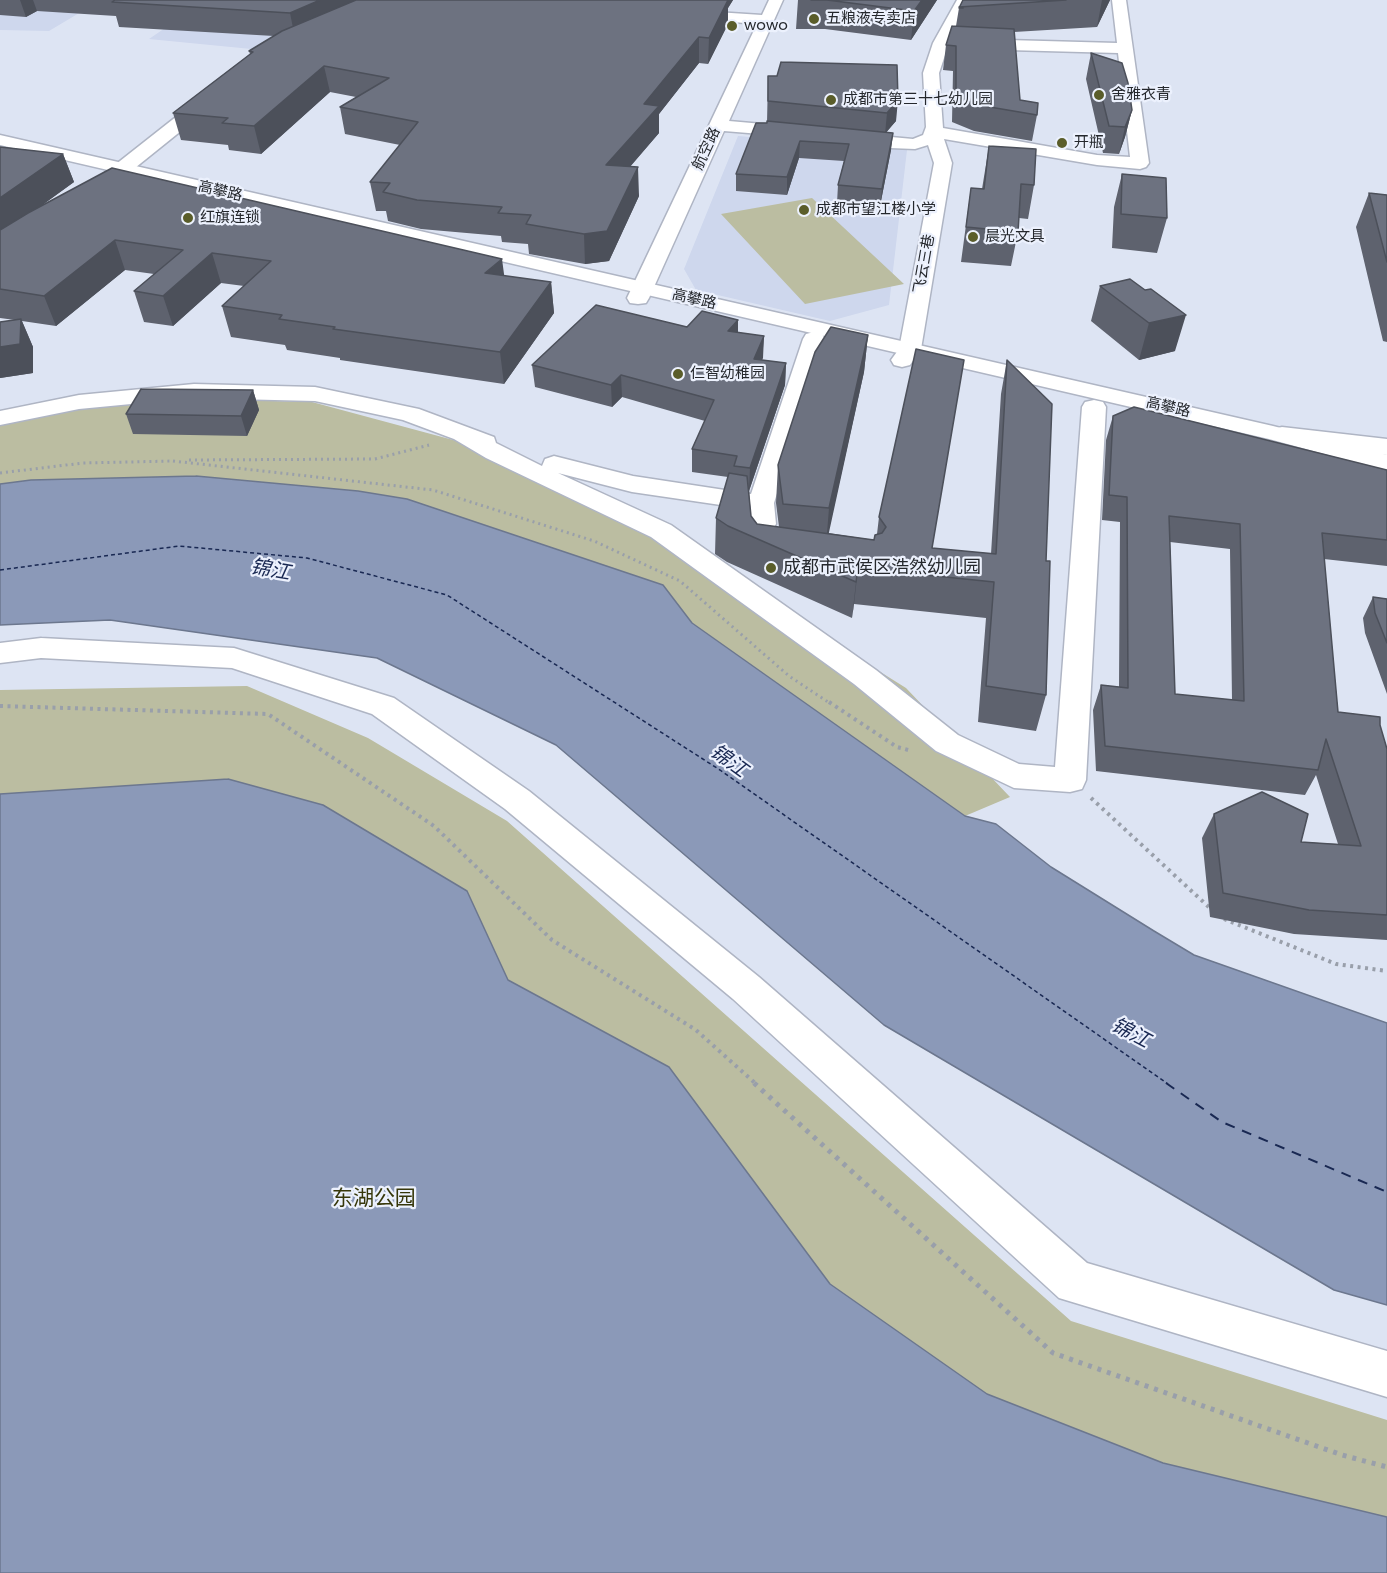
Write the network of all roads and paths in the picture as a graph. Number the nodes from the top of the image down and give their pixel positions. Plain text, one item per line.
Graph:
1 (776, 0) edge
2 (964, 0) edge
3 (1119, 0) edge
4 (674, 14) edge
5 (767, 20) junction
6 (941, 43) junction
7 (1125, 48) junction
8 (223, 89) edge
9 (718, 125) junction
10 (933, 132) junction
11 (0, 140) edge
12 (0, 155) edge
13 (110, 181) junction
14 (640, 293) junction
15 (814, 339) junction
16 (906, 355) junction
17 (1094, 406) junction
18 (0, 418) edge
19 (464, 435) junction
20 (1277, 442) junction
21 (1387, 447) edge
22 (173, 461) junction
23 (1387, 463) edge
24 (0, 473) edge
25 (1387, 477) edge
26 (761, 503) junction
27 (766, 551) edge
28 (0, 653) edge
29 (0, 706) edge
30 (918, 752) dead end
31 (1070, 780) junction
32 (1213, 910) dead end
33 (1221, 918) edge
34 (1387, 970) edge
35 (1387, 1374) edge
36 (1387, 1467) edge

1 - 5 street, 航空路
2 - 6 street, 飞云三巷
3 - 7 street
4 - 5 street
5 - 9 street, 航空路
6 - 7 street
6 - 10 street, 飞云三巷
7 - 10 street
8 - 13 street
9 - 10 street
9 - 14 street, 航空路
10 - 16 street, 飞云三巷
11 - 13 street, 高攀路
12 - 13 street, 高攀路
13 - 14 street, 高攀路
14 - 15 street, 高攀路
14 - 16 street, 高攀路
15 - 16 street, 高攀路
15 - 26 street
16 - 17 street, 高攀路
16 - 20 street, 高攀路
17 - 20 street, 高攀路
17 - 31 street
18 - 19 street
19 - 22 path
19 - 26 street
19 - 31 street
20 - 21 street
20 - 23 street, 高攀路
20 - 25 street
22 - 24 path
22 - 30 path
26 - 27 street
28 - 35 street
29 - 36 path
31 - 32 path
33 - 34 path

